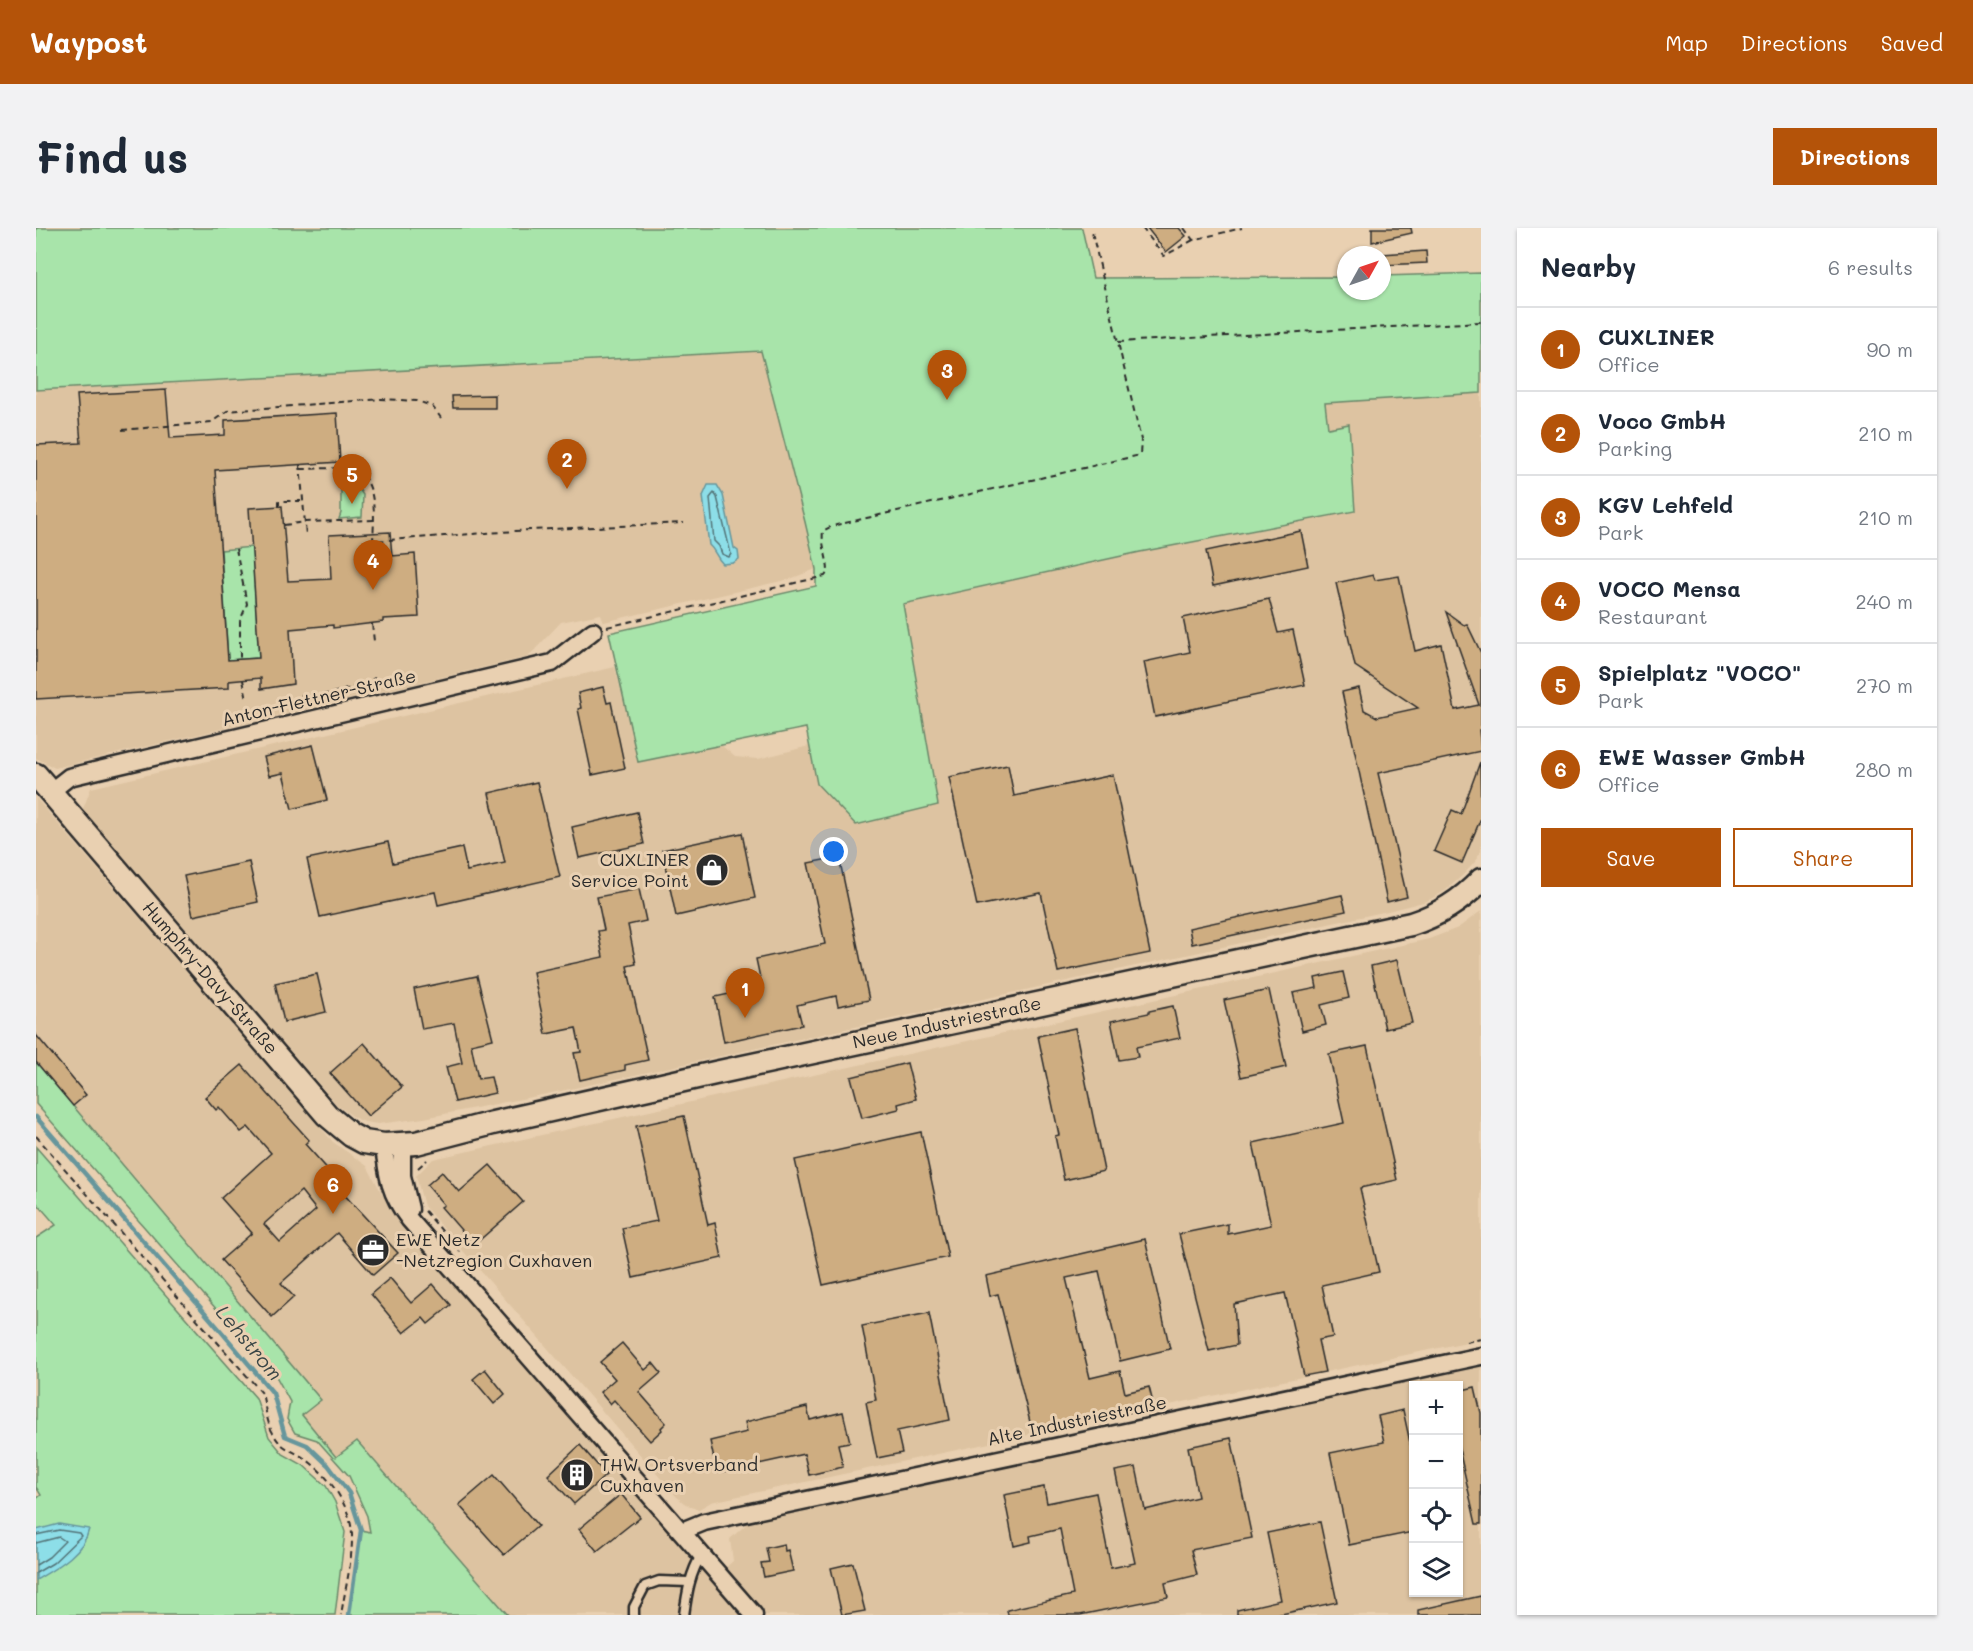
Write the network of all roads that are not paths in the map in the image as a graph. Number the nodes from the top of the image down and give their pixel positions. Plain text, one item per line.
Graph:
1 (600, 629) road end
2 (41, 783) edge
3 (1481, 880) edge
4 (393, 1145) junction
5 (1481, 1356) edge
6 (682, 1531) junction
7 (702, 1554) junction
8 (689, 1582) junction
9 (633, 1615) edge
10 (684, 1615) edge
11 (754, 1615) edge

1 - 2 street, Anton-Flettner-Straße
2 - 4 street, Humphry-Davy-Straße
3 - 4 street, Neue Industriestraße
4 - 6 street
5 - 6 street, Alte Industriestraße
6 - 7 street
7 - 8 lane
7 - 11 street
8 - 9 lane
8 - 10 lane

